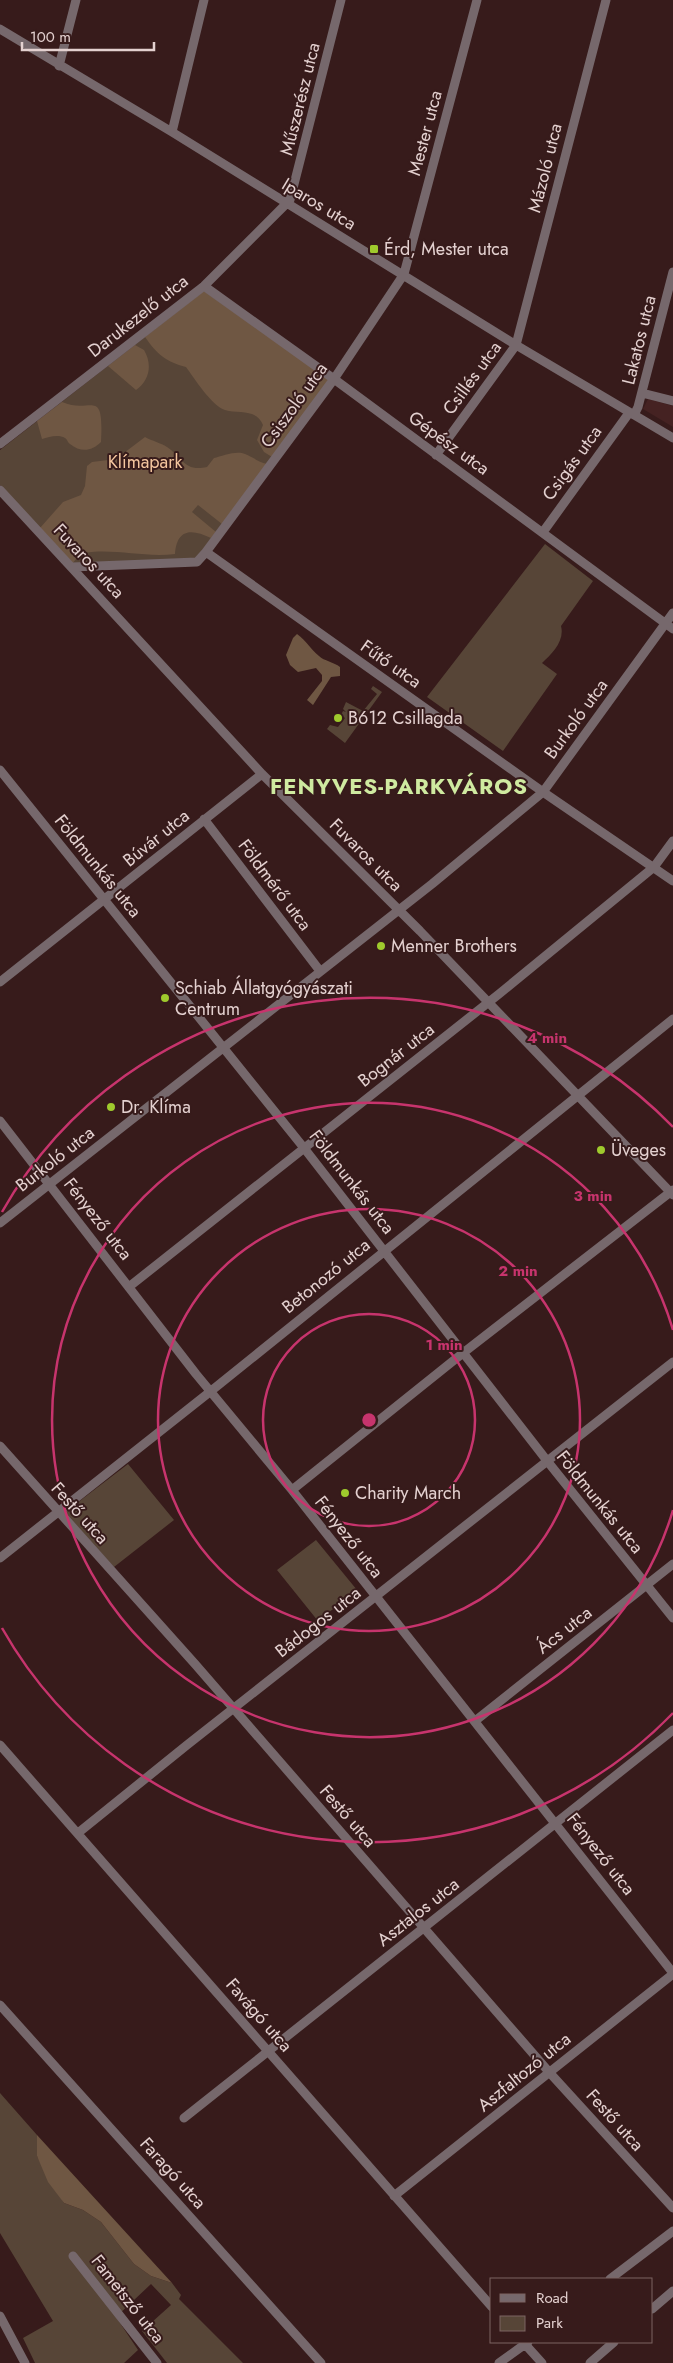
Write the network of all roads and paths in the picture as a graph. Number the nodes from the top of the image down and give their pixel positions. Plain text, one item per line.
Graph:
1 (76, 0) edge
2 (204, 0) edge
3 (341, 0) edge
4 (477, 0) edge
5 (606, 0) edge
6 (0, 30) edge
7 (59, 66) junction
8 (172, 132) junction
9 (287, 204) junction
10 (673, 272) edge
11 (404, 274) junction
12 (204, 286) junction
13 (516, 345) junction
14 (334, 379) junction
15 (642, 393) junction
16 (673, 402) edge
17 (631, 414) junction
18 (673, 438) edge
19 (0, 444) edge
20 (436, 455) junction
21 (0, 490) edge
22 (542, 532) junction
23 (206, 552) junction
24 (72, 567) junction
25 (673, 613) edge
26 (669, 626) edge
27 (0, 770) edge
28 (262, 774) junction
29 (544, 792) junction
30 (204, 820) junction
31 (673, 841) edge
32 (654, 867) junction
33 (673, 881) edge
34 (105, 900) junction
35 (398, 910) junction
36 (320, 971) junction
37 (0, 982) edge
38 (489, 1002) junction
39 (673, 1019) edge
40 (224, 1048) junction
41 (579, 1095) junction
42 (0, 1121) edge
43 (304, 1148) junction
44 (50, 1184) junction
45 (672, 1192) edge
46 (0, 1223) edge
47 (384, 1250) junction
48 (130, 1286) junction
49 (463, 1354) junction
50 (673, 1362) edge
51 (211, 1391) junction
52 (0, 1446) edge
53 (548, 1462) junction
54 (292, 1490) junction
55 (58, 1513) junction
56 (0, 1558) edge
57 (673, 1564) edge
58 (646, 1585) junction
59 (376, 1597) junction
60 (673, 1618) edge
61 (233, 1710) junction
62 (475, 1721) junction
63 (673, 1730) edge
64 (0, 1745) edge
65 (556, 1822) junction
66 (78, 1833) junction
67 (425, 1928) junction
68 (673, 1973) edge
69 (0, 2005) edge
70 (268, 2049) junction
71 (549, 2072) junction
72 (184, 2118) dead end
73 (394, 2196) junction
74 (673, 2208) edge
75 (673, 2231) edge
76 (73, 2256) dead end
77 (611, 2278) edge
78 (673, 2291) edge
79 (490, 2305) edge
80 (653, 2308) edge
81 (0, 2316) edge
82 (525, 2343) edge
83 (613, 2343) edge
84 (25, 2363) edge
85 (157, 2363) edge
86 (321, 2363) edge
87 (499, 2363) edge
88 (542, 2363) edge
89 (590, 2363) edge

1 - 7 street
2 - 8 street
3 - 9 street, Műszerész utca
4 - 11 street, Mester utca
5 - 13 street, Mázoló utca
6 - 7 street, Iparos utca
7 - 8 street, Iparos utca
8 - 9 street, Iparos utca
9 - 11 street, Iparos utca
9 - 12 street, Darukezelő utca
10 - 15 street, Lakatos utca
11 - 13 street, Iparos utca
11 - 14 street, Csiszoló utca
12 - 14 street, Gépész utca
12 - 19 street, Darukezelő utca
13 - 17 street, Iparos utca
13 - 20 street, Csillés utca
14 - 20 street, Gépész utca
14 - 23 street, Csiszoló utca
15 - 16 street
15 - 17 street, Lakatos utca
17 - 18 street, Iparos utca
17 - 22 street, Csigás utca
20 - 22 street, Gépész utca
21 - 24 street, Fuvaros utca
22 - 26 street, Gépész utca
23 - 24 street
23 - 29 street, Fűtő utca
24 - 28 street, Fuvaros utca
25 - 26 street, Burkoló utca
26 - 29 street, Burkoló utca
27 - 34 street, Földmunkás utca
28 - 30 street, Búvár utca
28 - 35 street, Fuvaros utca
29 - 32 street, Fűtő utca
29 - 35 street, Burkoló utca
30 - 34 street, Búvár utca
30 - 36 street, Földmérő utca
31 - 32 street, Bognár utca
32 - 33 street, Fűtő utca
32 - 38 street, Bognár utca
34 - 37 street, Búvár utca
34 - 40 street, Földmunkás utca
35 - 36 street, Burkoló utca
35 - 38 street, Fuvaros utca
36 - 40 street, Burkoló utca
38 - 41 street, Fuvaros utca
38 - 43 street, Bognár utca
39 - 41 street, Betonozó utca
40 - 43 street, Földmunkás utca
40 - 44 street, Burkoló utca
41 - 45 street, Fuvaros utca
41 - 47 street, Betonozó utca
42 - 44 street, Fényező utca
43 - 47 street, Földmunkás utca
43 - 48 street, Bognár utca
44 - 46 street, Burkoló utca
44 - 48 street, Fényező utca
45 - 49 street
47 - 49 street, Földmunkás utca
47 - 51 street, Betonozó utca
48 - 51 street, Fényező utca
49 - 53 street, Földmunkás utca
49 - 54 street
50 - 53 street, Bádogos utca
51 - 54 street, Fényező utca
51 - 55 street, Betonozó utca
52 - 55 street, Festő utca
53 - 58 street, Földmunkás utca
53 - 59 street, Bádogos utca
54 - 59 street, Fényező utca
55 - 56 street, Betonozó utca
55 - 61 street, Festő utca
57 - 58 street, Ács utca
58 - 60 street, Földmunkás utca
58 - 62 street, Ács utca
59 - 61 street, Bádogos utca
59 - 62 street, Fényező utca
61 - 66 street, Bádogos utca
61 - 67 street, Festő utca
62 - 65 street, Fényező utca
63 - 65 street, Asztalos utca
64 - 66 street, Favágó utca
65 - 67 street, Asztalos utca
65 - 68 street, Fényező utca
66 - 70 street, Favágó utca
67 - 70 street, Asztalos utca
67 - 71 street, Festő utca
68 - 71 street, Aszfaltozó utca
69 - 86 street, Faragó utca
70 - 72 street, Asztalos utca
70 - 73 street, Favágó utca
71 - 73 street, Aszfaltozó utca
71 - 74 street, Festő utca
73 - 79 street, Favágó utca
75 - 77 street
76 - 85 street, Fametsző utca
78 - 80 street
81 - 84 street
82 - 87 street
82 - 88 street
83 - 89 street

